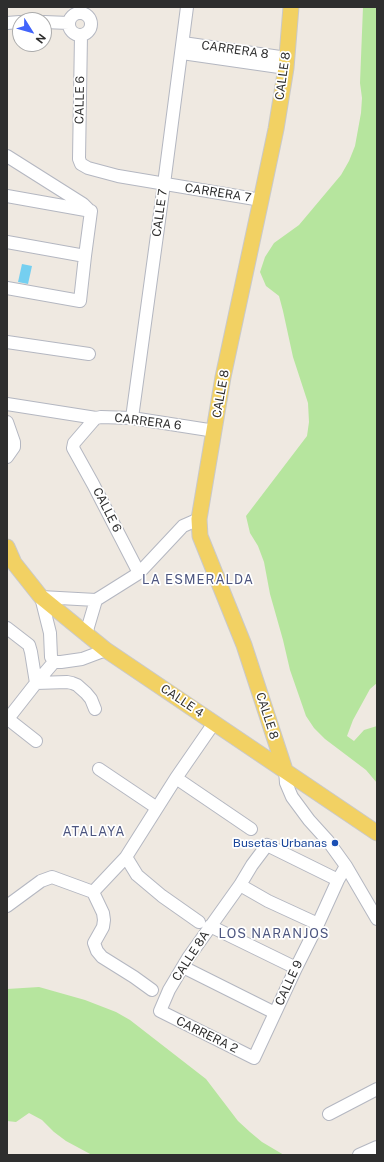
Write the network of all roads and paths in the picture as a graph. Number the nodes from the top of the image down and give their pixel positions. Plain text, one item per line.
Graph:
1 (187, 7) edge
2 (291, 7) edge
3 (80, 10) edge
4 (52, 22) edge
5 (69, 23) junction
6 (81, 35) junction
7 (182, 48) junction
8 (286, 63) junction
9 (7, 156) edge
10 (81, 164) joint
11 (164, 184) junction
12 (7, 196) edge
13 (262, 200) junction
14 (91, 211) junction
15 (7, 242) edge
16 (85, 256) junction
17 (7, 288) edge
18 (7, 342) edge
19 (89, 354) dead end
20 (7, 404) edge
21 (96, 418) junction
22 (132, 418) junction
23 (7, 422) edge
24 (215, 431) junction
25 (7, 457) edge
26 (199, 519) junction
27 (7, 547) edge
28 (139, 573) junction
29 (41, 598) junction
30 (96, 600) junction
31 (7, 628) edge
32 (87, 634) junction
33 (106, 650) junction
34 (54, 662) junction
35 (36, 684) junction
36 (94, 709) dead end
37 (7, 719) edge
38 (214, 723) junction
39 (36, 741) dead end
40 (99, 769) dead end
41 (284, 770) junction
42 (176, 778) junction
43 (157, 808) junction
44 (251, 829) dead end
45 (377, 833) edge
46 (126, 857) junction
47 (346, 866) junction
48 (338, 880) junction
49 (240, 885) junction
50 (93, 892) junction
51 (7, 906) edge
52 (377, 918) edge
53 (205, 924) junction
54 (318, 924) junction
55 (184, 967) junction
56 (296, 968) junction
57 (152, 990) dead end
58 (160, 1011) joint
59 (275, 1013) junction
60 (254, 1058) joint
61 (377, 1089) edge
62 (329, 1114) dead end
63 (377, 1147) edge
64 (359, 1155) edge

1 - 7 street, CALLE 7
2 - 8 main road, CALLE 8
3 - 5 street
3 - 6 street
4 - 5 street
5 - 6 street
6 - 10 street, CALLE 6
7 - 8 street, CARRERA 8
7 - 11 street, CALLE 7
8 - 13 main road, CALLE 8
9 - 14 street
10 - 11 street, CARRERA 7
11 - 13 street, CARRERA 7
11 - 22 street, CALLE 7
12 - 14 street
13 - 24 main road, CALLE 8
14 - 16 street
15 - 16 street
16 - 17 street
18 - 19 street
20 - 21 street, CARRERA 6
21 - 22 street, CARRERA 6
21 - 28 street, CALLE 6
22 - 24 street, CARRERA 6
23 - 25 street
24 - 26 main road, CALLE 8
26 - 28 street
26 - 41 main road, CALLE 8
27 - 29 main road, CALLE 4
28 - 30 street
29 - 30 street
29 - 32 main road, CALLE 4
29 - 34 street
30 - 32 street
31 - 35 street
32 - 33 main road, CALLE 4
33 - 34 street
33 - 38 main road, CALLE 4
34 - 35 street
35 - 36 street
35 - 37 street
37 - 39 street
38 - 41 main road, CALLE 4
38 - 42 street
40 - 43 street
41 - 45 main road, CALLE 4
41 - 47 street
42 - 43 street
42 - 44 street
43 - 46 street
46 - 50 street
46 - 53 street
47 - 48 street, CALLE 9
47 - 52 street
48 - 49 street, CALLE 8A
48 - 54 street, CALLE 9
49 - 53 street, CALLE 8A
49 - 54 street
50 - 51 street
50 - 57 street
53 - 55 street, CALLE 8A
53 - 56 street
54 - 56 street, CALLE 9
55 - 58 street, CALLE 8A
55 - 59 street
56 - 59 street, CALLE 9
58 - 60 street, CARRERA 2
59 - 60 street, CALLE 9
61 - 62 street
63 - 64 street

